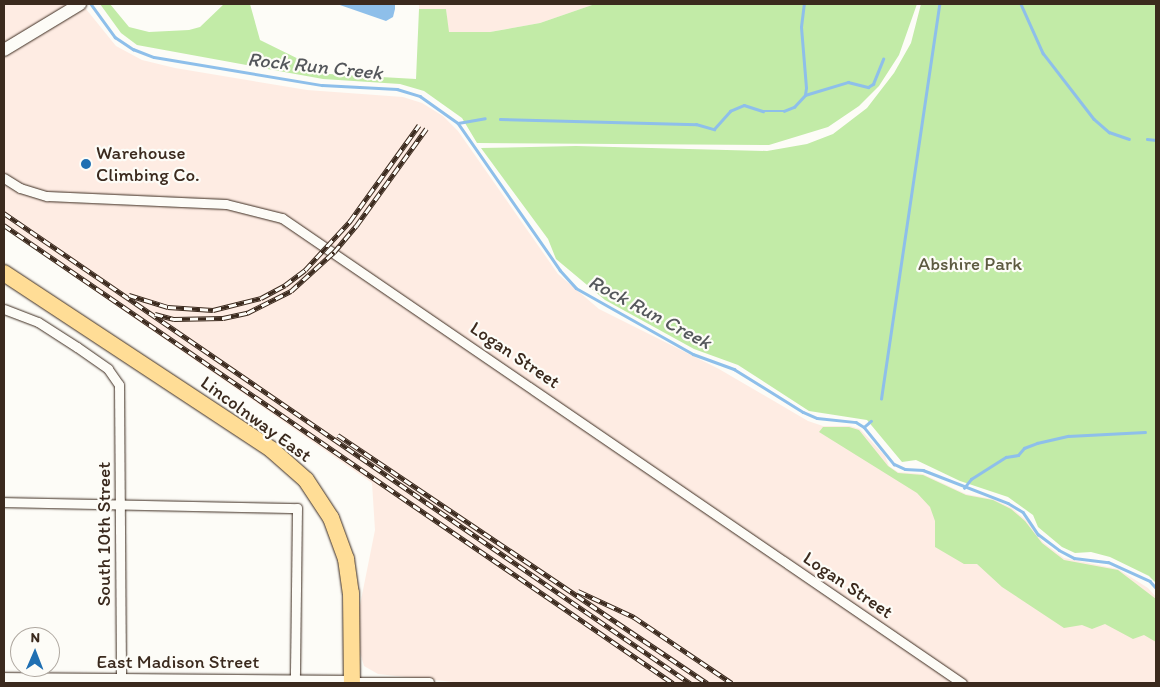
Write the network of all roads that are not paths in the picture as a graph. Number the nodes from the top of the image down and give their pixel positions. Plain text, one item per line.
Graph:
1 (75, 6) edge
2 (4, 50) edge
3 (4, 178) edge
4 (4, 273) edge
5 (4, 310) edge
6 (4, 502) edge
7 (120, 504) junction
8 (4, 680) edge
9 (121, 682) edge
10 (295, 682) junction
11 (429, 682) edge
12 (352, 683) edge
13 (962, 683) edge

1 - 2 main road
3 - 13 street, Logan Street
4 - 12 highway, Lincolnway East
5 - 7 street, South 10th Street
6 - 7 street
7 - 9 street, South 10th Street
7 - 10 street
8 - 9 main road, East Madison Street
9 - 10 main road, East Madison Street
10 - 12 main road, East Madison Street
11 - 12 street

